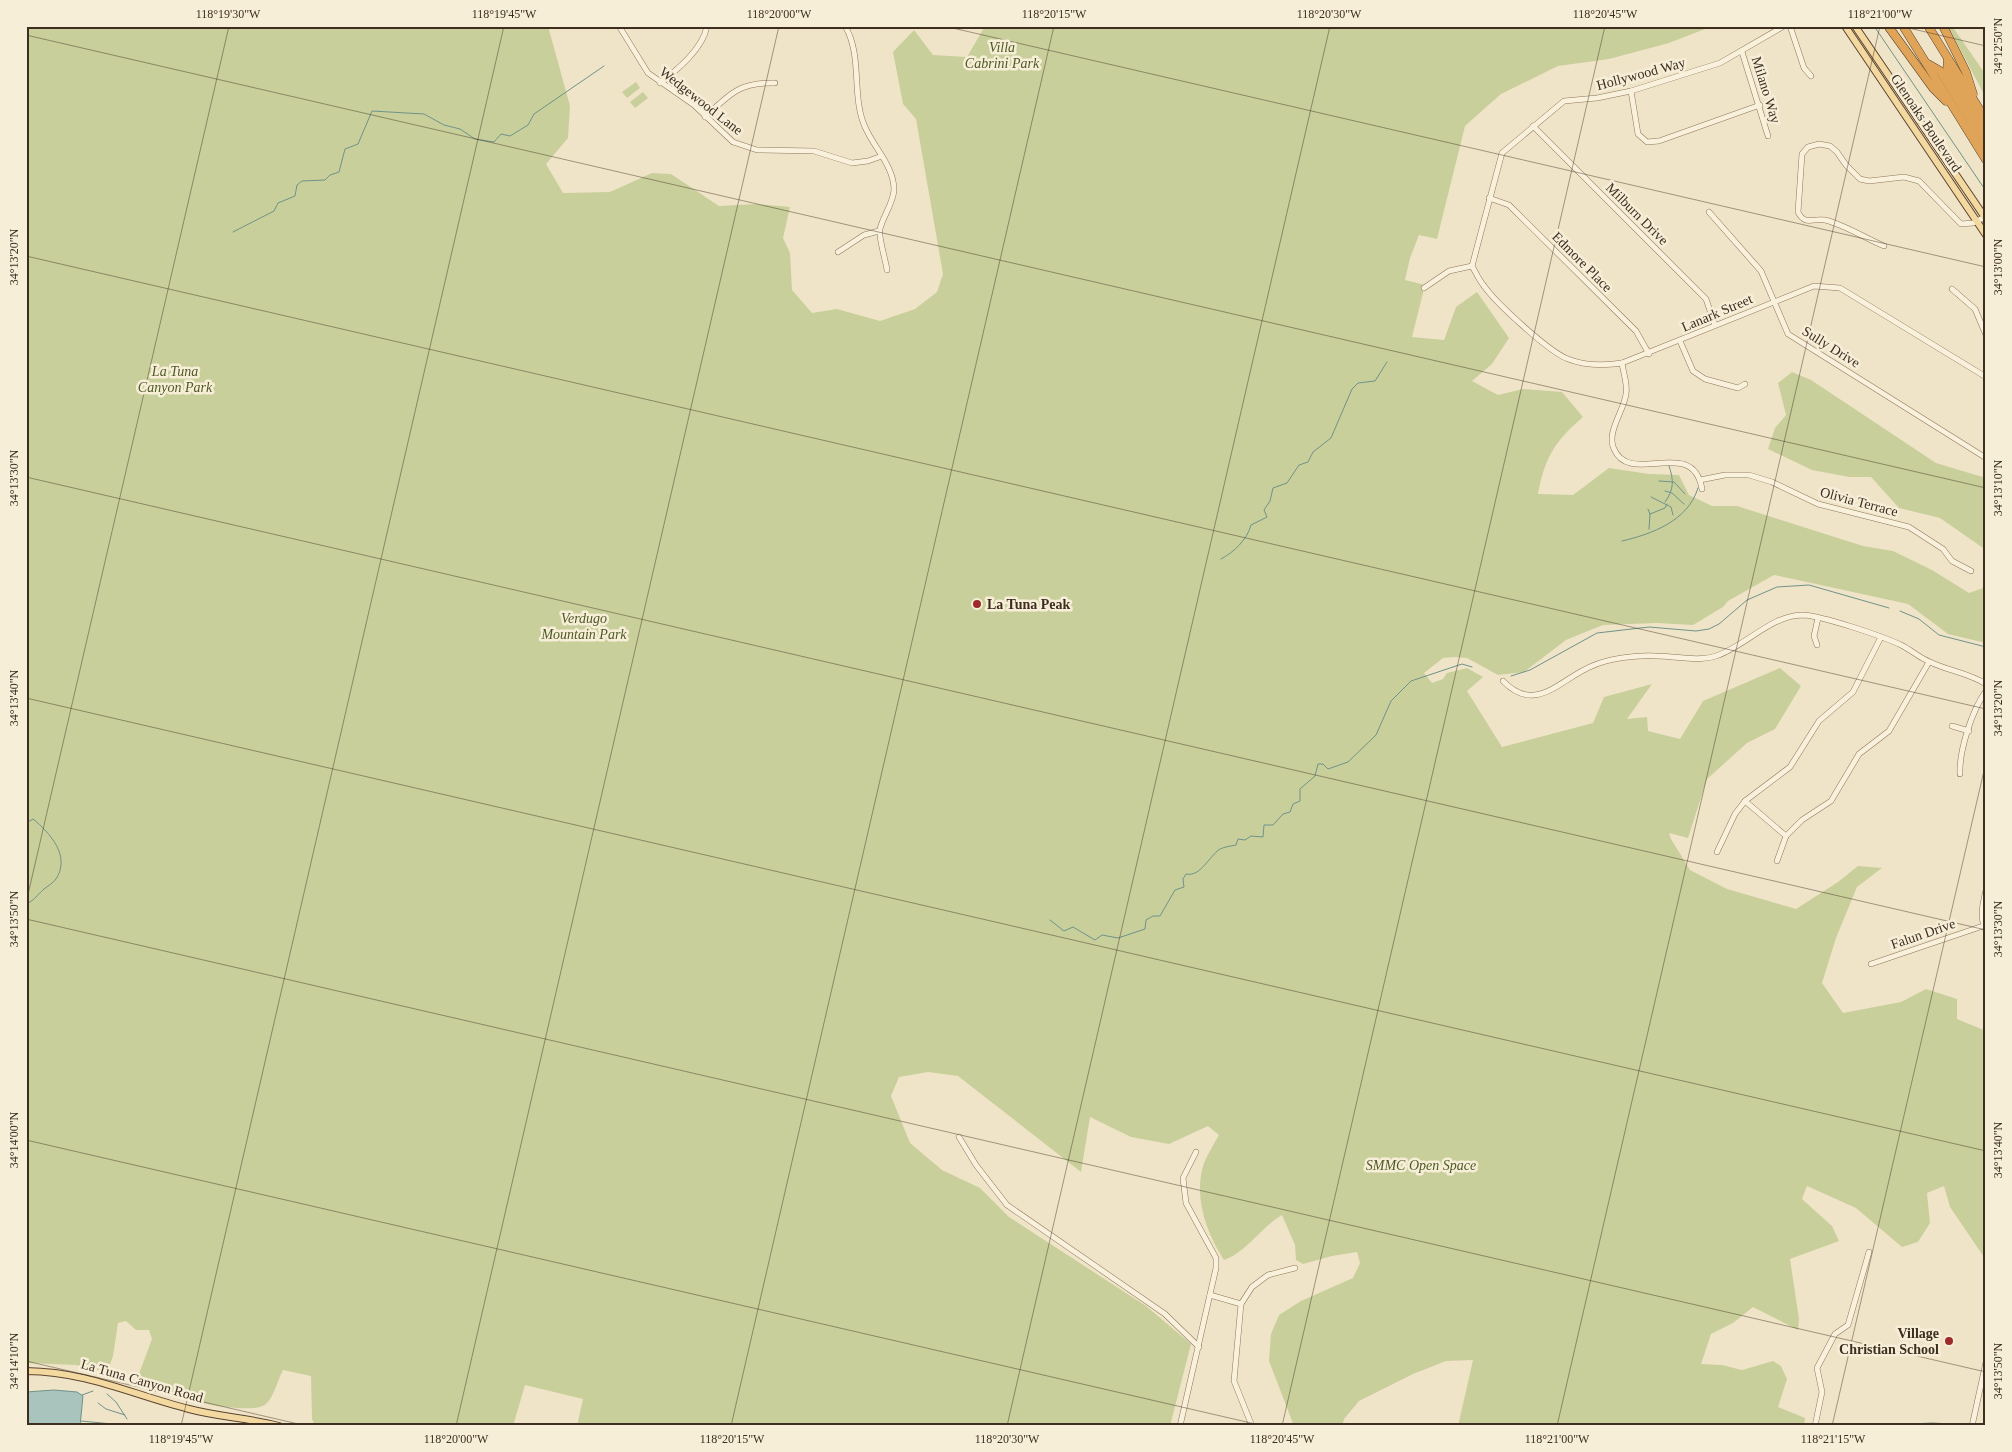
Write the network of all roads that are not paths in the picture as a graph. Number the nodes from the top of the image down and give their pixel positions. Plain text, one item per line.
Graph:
1 (619, 26) edge
2 (707, 26) edge
3 (845, 26) edge
4 (1784, 26) edge
5 (1790, 26) edge
6 (1845, 26) edge
7 (1855, 26) edge
8 (1888, 26) edge
9 (1903, 26) edge
10 (1928, 26) edge
11 (1943, 26) edge
12 (1742, 52) junction
13 (1948, 60) junction
14 (1879, 61) junction
15 (1926, 64) junction
16 (1872, 66) junction
17 (1811, 76) dead end
18 (660, 82) junction
19 (775, 83) dead end
20 (1631, 90) junction
21 (1760, 105) junction
22 (1977, 106) junction
23 (1954, 109) junction
24 (705, 117) junction
25 (1986, 120) edge
26 (1533, 126) junction
27 (1986, 133) edge
28 (1768, 136) dead end
29 (1986, 146) edge
30 (882, 156) junction
31 (1986, 160) edge
32 (1489, 198) junction
33 (1709, 212) dead end
34 (1985, 218) edge
35 (1977, 221) junction
36 (879, 231) junction
37 (1986, 235) edge
38 (1884, 246) dead end
39 (838, 252) dead end
40 (1472, 266) junction
41 (888, 270) dead end
42 (1424, 288) dead end
43 (1952, 289) dead end
44 (1775, 301) junction
45 (1715, 326) junction
46 (1986, 335) edge
47 (1680, 341) junction
48 (1649, 354) junction
49 (1622, 363) junction
50 (1986, 377) edge
51 (1745, 384) dead end
52 (1986, 458) edge
53 (1700, 480) junction
54 (1702, 489) dead end
55 (1970, 572) dead end
56 (1818, 618) junction
57 (1881, 637) junction
58 (1817, 645) dead end
59 (1928, 662) junction
60 (1503, 681) dead end
61 (1986, 684) edge
62 (1986, 691) edge
63 (1952, 726) dead end
64 (1969, 731) junction
65 (1960, 774) dead end
66 (1745, 801) junction
67 (1786, 836) junction
68 (1717, 852) dead end
69 (1777, 861) dead end
70 (1986, 890) edge
71 (1984, 928) edge
72 (1871, 964) dead end
73 (959, 1137) dead end
74 (1196, 1152) dead end
75 (1869, 1252) dead end
76 (1295, 1268) dead end
77 (1210, 1295) junction
78 (1242, 1304) junction
79 (1199, 1347) junction
80 (1986, 1362) edge
81 (26, 1371) edge
82 (1972, 1424) edge
83 (279, 1426) edge
84 (1180, 1426) edge
85 (1252, 1426) edge
86 (1815, 1426) edge

1 - 18 street, Wedgewood Lane
2 - 18 street
3 - 30 street
4 - 12 street, Hollywood Way
5 - 17 street
6 - 16 main road, Glenoaks Boulevard
7 - 14 main road, Glenoaks Boulevard
8 - 23 highway
9 - 15 highway
10 - 13 highway
11 - 22 highway
12 - 20 street, Hollywood Way
12 - 21 street, Milano Way
13 - 22 highway
13 - 27 highway
14 - 16 main road
14 - 34 main road, Glenoaks Boulevard
15 - 23 highway
15 - 29 highway
16 - 35 main road, Glenoaks Boulevard
18 - 24 street, Wedgewood Lane
19 - 24 street
20 - 21 street
20 - 26 street, Hollywood Way
21 - 28 street, Milano Way
22 - 25 highway
23 - 31 highway
24 - 30 street, Wedgewood Lane
26 - 32 street, Hollywood Way
26 - 45 street, Milburn Drive
30 - 36 street
32 - 40 street, Hollywood Way
32 - 48 street, Edmore Place
33 - 44 street, Sully Drive
34 - 35 street
35 - 37 main road, Glenoaks Boulevard
35 - 38 street
36 - 39 street
36 - 41 street
40 - 42 street
40 - 49 street, Lanark Street
43 - 46 street
44 - 45 street, Lanark Street
44 - 50 street, Lanark Street
44 - 52 street, Sully Drive
45 - 47 street, Lanark Street
47 - 48 street, Lanark Street
47 - 51 street
48 - 49 street, Lanark Street
49 - 53 street
53 - 54 street
53 - 55 street, Olivia Terrace
56 - 57 street
56 - 58 street
56 - 60 street
57 - 59 street
57 - 66 street
59 - 61 street
59 - 67 street
62 - 64 street
63 - 64 street
64 - 65 street
66 - 67 street
66 - 68 street
67 - 69 street
70 - 71 street
71 - 72 street, Falun Drive
73 - 79 street
74 - 77 street
75 - 86 street
76 - 78 street
77 - 78 street
77 - 79 street
78 - 85 street
79 - 84 street
80 - 82 street
81 - 83 main road, La Tuna Canyon Road

